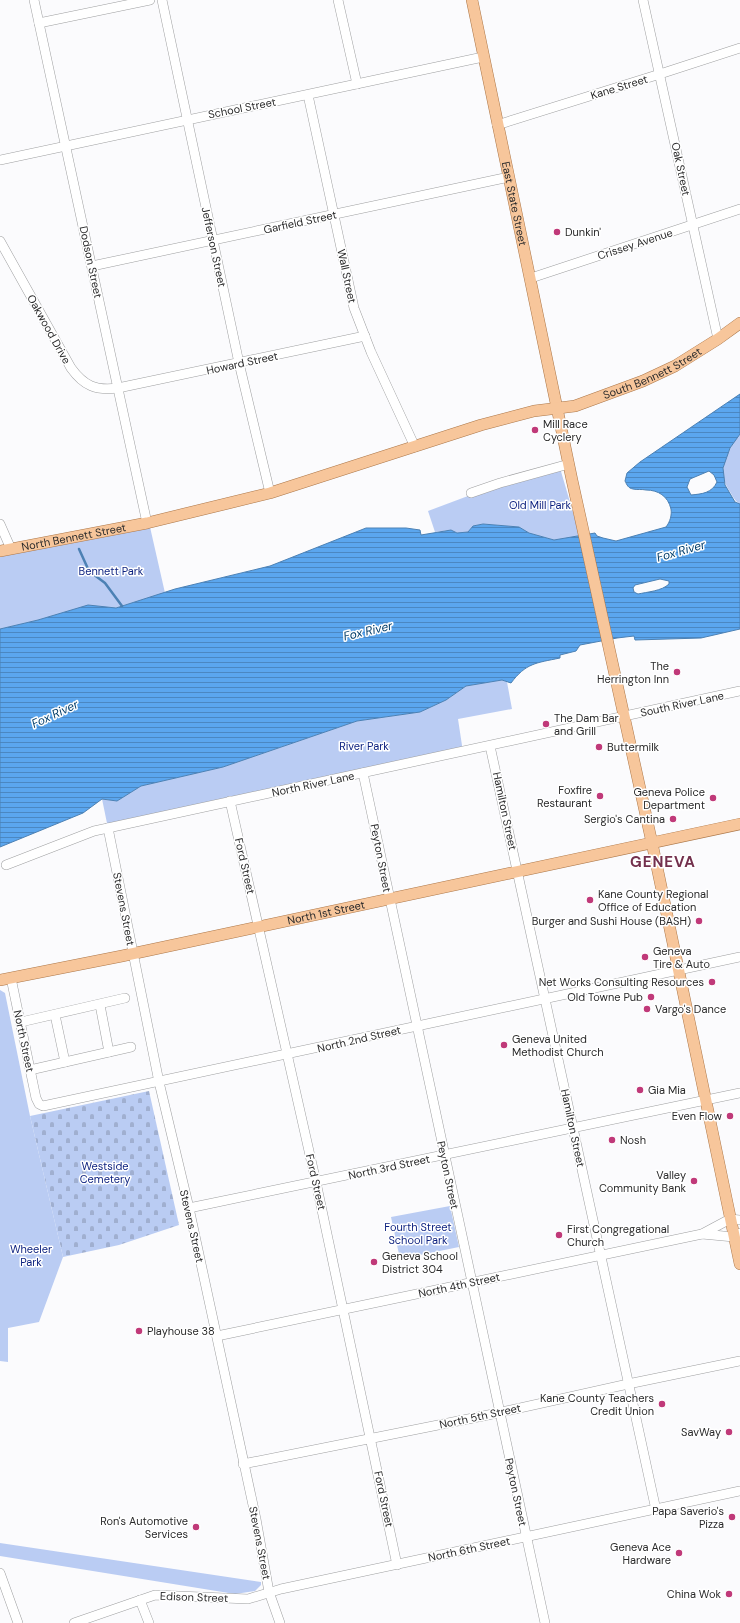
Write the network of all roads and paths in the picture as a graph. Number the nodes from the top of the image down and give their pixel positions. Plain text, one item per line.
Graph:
1 (34, 0) edge
2 (150, 0) edge
3 (162, 0) edge
4 (338, 0) edge
5 (474, 0) edge
6 (643, 0) edge
7 (39, 23) junction
8 (740, 48) edge
9 (483, 56) junction
10 (660, 74) junction
11 (357, 84) junction
12 (308, 95) junction
13 (187, 119) junction
14 (497, 125) junction
15 (66, 146) junction
16 (0, 160) edge
17 (509, 177) junction
18 (740, 209) edge
19 (334, 214) junction
20 (693, 225) junction
21 (0, 241) edge
22 (213, 241) junction
23 (92, 266) junction
24 (531, 278) junction
25 (740, 322) edge
26 (365, 336) junction
27 (718, 339) junction
28 (239, 363) junction
29 (118, 388) junction
30 (557, 408) junction
31 (416, 447) junction
32 (569, 464) junction
33 (270, 492) junction
34 (471, 493) dead end
35 (147, 523) junction
36 (0, 524) edge
37 (5, 550) edge
38 (740, 691) edge
39 (624, 716) junction
40 (490, 746) junction
41 (363, 773) junction
42 (230, 801) junction
43 (740, 824) edge
44 (108, 828) junction
45 (652, 843) junction
46 (6, 865) dead end
47 (518, 871) junction
48 (389, 899) junction
49 (259, 927) junction
50 (132, 954) junction
51 (740, 957) edge
52 (678, 970) junction
53 (6, 979) edge
54 (125, 998) dead end
55 (545, 998) junction
56 (100, 1004) junction
57 (55, 1015) junction
58 (20, 1022) junction
59 (416, 1026) junction
60 (131, 1047) dead end
61 (109, 1052) junction
62 (287, 1055) junction
63 (65, 1062) junction
64 (30, 1070) junction
65 (159, 1082) junction
66 (740, 1092) edge
67 (706, 1100) junction
68 (39, 1104) joint
69 (573, 1127) junction
70 (444, 1154) junction
71 (316, 1182) junction
72 (189, 1208) junction
73 (735, 1220) edge
74 (702, 1234) junction
75 (737, 1235) edge
76 (601, 1256) junction
77 (740, 1264) edge
78 (471, 1283) junction
79 (343, 1310) junction
80 (217, 1336) junction
81 (740, 1361) edge
82 (628, 1384) junction
83 (499, 1413) junction
84 (371, 1438) junction
85 (243, 1464) junction
86 (740, 1491) edge
87 (656, 1510) junction
88 (525, 1537) junction
89 (397, 1565) junction
90 (0, 1572) edge
91 (269, 1592) junction
92 (140, 1600) junction
93 (18, 1623) edge
94 (74, 1623) edge
95 (149, 1623) edge
96 (280, 1623) edge
97 (545, 1623) edge

1 - 7 street, Dodson Street
2 - 7 street
3 - 13 street, Jefferson Street
4 - 11 street
5 - 9 main road, East State Street
6 - 10 street, Oak Street
7 - 15 street, Dodson Street
8 - 10 street, Kane Street
9 - 11 street, School Street
9 - 14 main road, East State Street
10 - 14 street, Kane Street
10 - 20 street, Oak Street
11 - 12 street, School Street
12 - 13 street, School Street
12 - 19 street, Wall Street
13 - 15 street, School Street
13 - 22 street, Jefferson Street
14 - 17 main road, East State Street
15 - 16 street, School Street
15 - 23 street, Dodson Street
17 - 19 street, Garfield Street
17 - 24 main road, East State Street
18 - 20 street, Crissey Avenue
19 - 22 street, Garfield Street
19 - 26 street, Wall Street
20 - 24 street, Crissey Avenue
20 - 27 street, Oak Street
21 - 29 street, Oakwood Drive
22 - 23 street, Garfield Street
22 - 28 street, Jefferson Street
23 - 29 street, Dodson Street
24 - 30 main road, East State Street
25 - 27 main road, South Bennett Street
26 - 28 street, Howard Street
26 - 31 street, Wall Street
27 - 30 main road, South Bennett Street
28 - 29 street, Howard Street
28 - 33 street, Jefferson Street
29 - 35 street, Dodson Street
30 - 31 main road, South Bennett Street
30 - 32 main road, East State Street
31 - 33 main road, North Bennett Street
32 - 34 street
32 - 39 main road, East State Street
33 - 35 main road, North Bennett Street
35 - 37 main road, North Bennett Street
36 - 37 street
38 - 39 street, South River Lane
39 - 40 street, North River Lane
39 - 45 main road, East State Street
40 - 41 street, North River Lane
40 - 47 street, Hamilton Street
41 - 42 street, North River Lane
41 - 48 street, Peyton Street
42 - 44 street, North River Lane
42 - 49 street, Ford Street
43 - 45 main road, North 1st Street
44 - 46 street, North River Lane
44 - 50 street, Stevens Street
45 - 47 main road, North 1st Street
45 - 52 main road, East State Street
47 - 48 main road, North 1st Street
47 - 55 street, Hamilton Street
48 - 49 main road, North 1st Street
48 - 59 street, Peyton Street
49 - 50 main road, North 1st Street
49 - 62 street, Ford Street
50 - 53 main road, North 1st Street
50 - 65 street, Stevens Street
51 - 52 street, North 2nd Street
52 - 55 street, North 2nd Street
52 - 67 main road, East State Street
53 - 58 street, North Street
54 - 56 street
55 - 59 street, North 2nd Street
55 - 69 street, Hamilton Street
56 - 57 street
56 - 61 street
57 - 58 street
57 - 63 street
58 - 64 street, North Street
59 - 62 street, North 2nd Street
59 - 70 street, Peyton Street
60 - 61 street
61 - 63 street
62 - 65 street, North 2nd Street
62 - 71 street, Ford Street
63 - 64 street
64 - 68 street, North Street
65 - 68 street, North 2nd Street
65 - 72 street, Stevens Street
66 - 67 street, North 3rd Street
67 - 69 street, North 3rd Street
67 - 73 main road, East State Street
69 - 70 street, North 3rd Street
69 - 76 street, Hamilton Street
70 - 71 street, North 3rd Street
70 - 78 street, Peyton Street
71 - 72 street, North 3rd Street
71 - 79 street, Ford Street
72 - 80 street, Stevens Street
73 - 74 street, North 4th Street
73 - 75 main road, East State Street
74 - 75 street, North 4th Street
74 - 76 street, North 4th Street
75 - 77 main road, East State Street
76 - 78 street, North 4th Street
76 - 82 street, Hamilton Street
78 - 79 street, North 4th Street
78 - 83 street, Peyton Street
79 - 80 street, North 4th Street
79 - 84 street, Ford Street
80 - 85 street, Stevens Street
81 - 82 street, North 5th Street
82 - 83 street, North 5th Street
82 - 87 street, Hamilton Street
83 - 84 street, North 5th Street
83 - 88 street, Peyton Street
84 - 85 street, North 5th Street
84 - 89 street, Ford Street
85 - 91 street, Stevens Street
86 - 87 street, North 6th Street
87 - 88 street, North 6th Street
88 - 89 street, North 6th Street
88 - 97 street, Peyton Street
89 - 91 street, North 6th Street
90 - 93 street
91 - 92 street, Edison Street
91 - 96 street, Stevens Street
92 - 94 street, Edison Street
92 - 95 street

